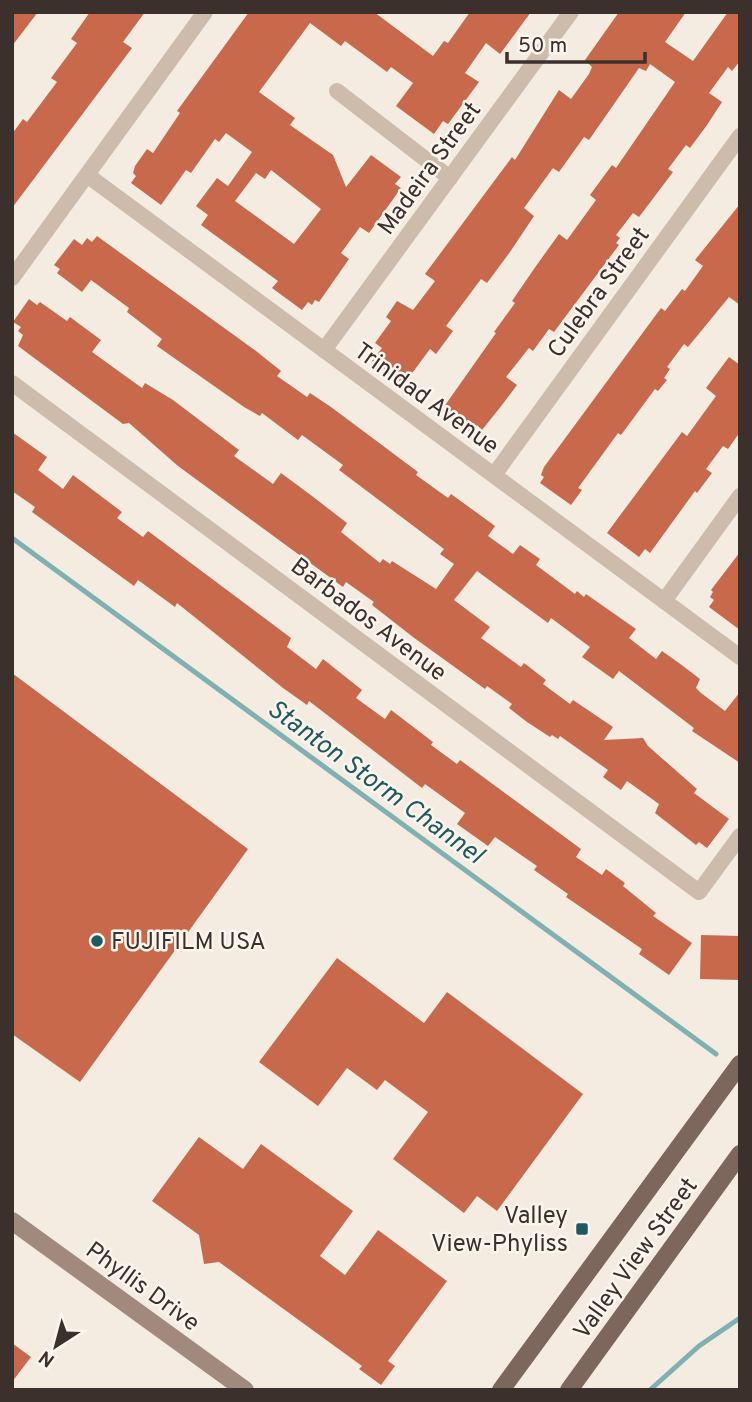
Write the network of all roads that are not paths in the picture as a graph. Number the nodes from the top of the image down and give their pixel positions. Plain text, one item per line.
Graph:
1 (205, 12) edge
2 (571, 12) edge
3 (337, 91) dead end
4 (740, 136) edge
5 (87, 175) junction
6 (450, 178) junction
7 (12, 278) edge
8 (324, 350) junction
9 (12, 383) edge
10 (494, 475) junction
11 (740, 496) edge
12 (664, 601) junction
13 (740, 657) edge
14 (740, 836) edge
15 (740, 1064) edge
16 (740, 1154) edge
17 (12, 1221) edge
18 (245, 1390) edge
19 (501, 1390) edge
20 (569, 1390) edge

1 - 5 street
2 - 6 street, Madeira Street
3 - 6 street
4 - 10 street, Culebra Street
5 - 7 street
5 - 8 street, Trinidad Avenue
6 - 8 street, Madeira Street
8 - 10 street, Trinidad Avenue
9 - 14 street, Barbados Avenue
10 - 12 street, Trinidad Avenue
11 - 12 street
12 - 13 street, Trinidad Avenue
15 - 19 main road, Valley View Street
16 - 20 main road, Valley View Street
17 - 18 street, Phyllis Drive

